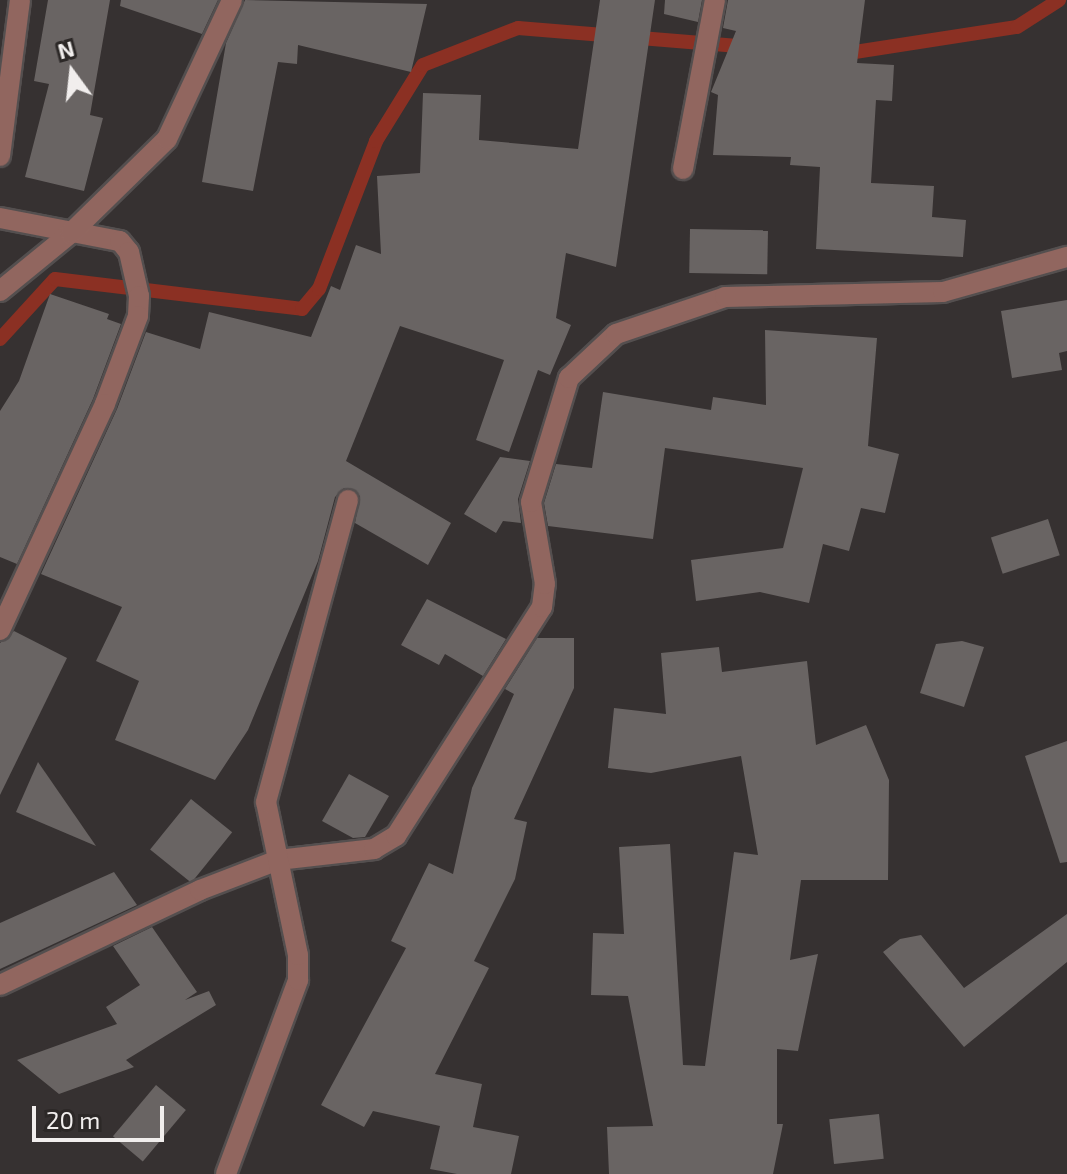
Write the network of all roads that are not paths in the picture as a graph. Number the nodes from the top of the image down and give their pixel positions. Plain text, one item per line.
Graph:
1 (20, 0) edge
2 (232, 0) edge
3 (715, 0) edge
4 (0, 156) edge
5 (683, 169) dead end
6 (0, 218) edge
7 (71, 233) junction
8 (1067, 257) edge
9 (0, 291) edge
10 (348, 500) dead end
11 (0, 630) edge
12 (278, 860) junction
13 (0, 985) edge
14 (226, 1174) edge

1 - 4 street
2 - 7 street
3 - 5 street
6 - 7 street
7 - 9 street
7 - 11 street
8 - 12 street
10 - 12 street
12 - 13 street
12 - 14 street

